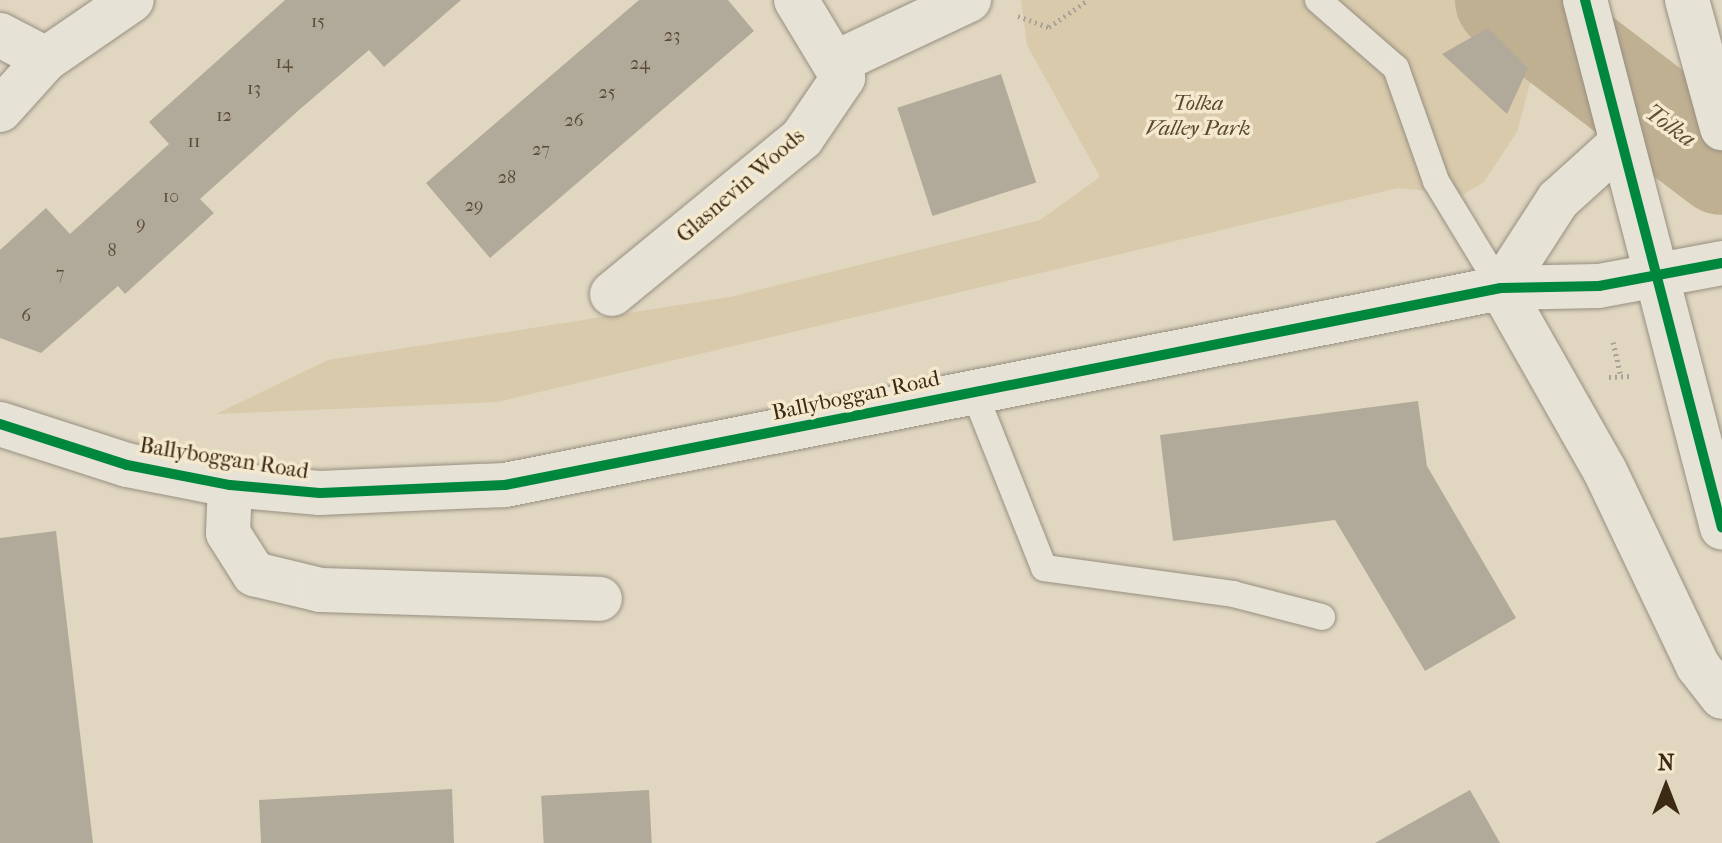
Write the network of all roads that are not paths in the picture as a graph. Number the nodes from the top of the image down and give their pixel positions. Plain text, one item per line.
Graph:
1 (132, 0) edge
2 (796, 0) edge
3 (969, 0) edge
4 (1318, 0) edge
5 (1687, 0) edge
6 (1586, 2) edge
7 (0, 35) edge
8 (46, 59) junction
9 (837, 62) junction
10 (0, 110) edge
11 (1718, 114) edge
12 (1622, 142) junction
13 (1722, 263) edge
14 (1657, 276) junction
15 (1501, 288) junction
16 (612, 294) dead end
17 (974, 392) junction
18 (0, 424) edge
19 (230, 485) junction
20 (1722, 528) edge
21 (600, 599) dead end
22 (1322, 617) dead end
23 (1722, 697) edge

1 - 8 street
2 - 9 street
3 - 9 street
4 - 15 lane
5 - 11 street
6 - 12 street
7 - 8 street
8 - 10 street
9 - 16 street, Glasnevin Woods
12 - 14 street
12 - 15 street
13 - 14 street, Ballyboggan Road
14 - 15 street, Ballyboggan Road
14 - 20 street
15 - 17 street, Ballyboggan Road
15 - 23 street
17 - 19 street, Ballyboggan Road
17 - 22 lane
18 - 19 street, Ballyboggan Road
19 - 21 street

